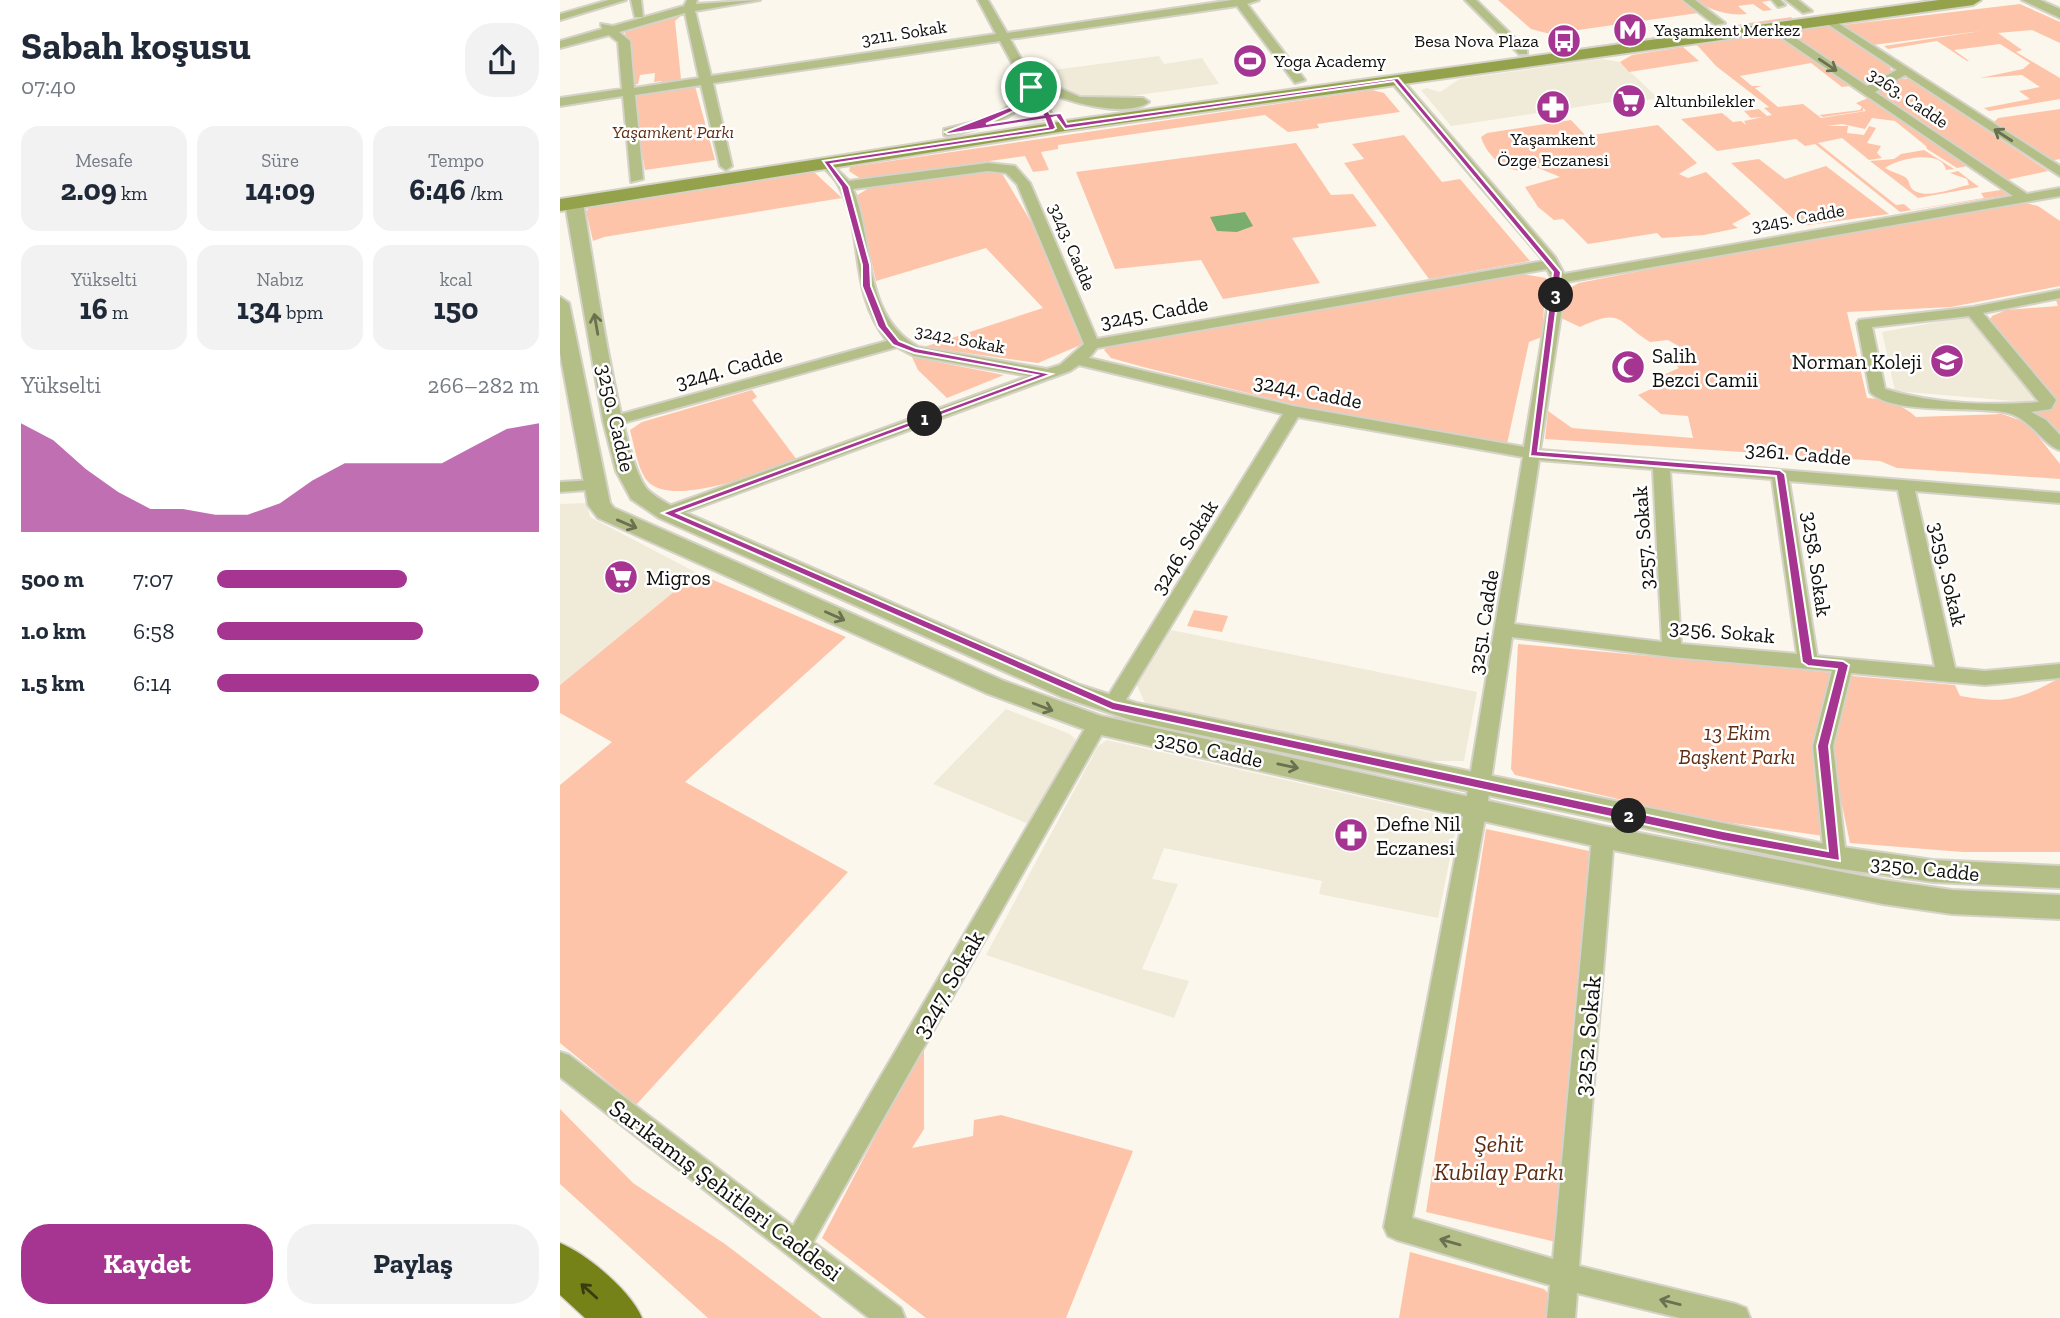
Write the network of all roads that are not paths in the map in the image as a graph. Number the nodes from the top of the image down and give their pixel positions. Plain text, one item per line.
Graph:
1 (621, 0) edge
2 (636, 0) edge
3 (755, 0) edge
4 (983, 0) edge
5 (997, 0) edge
6 (1169, 0) edge
7 (1254, 0) edge
8 (1469, 0) edge
9 (1688, 0) edge
10 (1791, 0) edge
11 (1880, 0) edge
12 (1973, 0) edge
13 (2029, 0) edge
14 (2039, 0) edge
15 (2049, 0) edge
16 (1239, 1) edge
17 (691, 3) edge
18 (1177, 11) junction
19 (1807, 11) junction
20 (2060, 14) edge
21 (639, 15) junction
22 (560, 16) edge
23 (1827, 19) junction
24 (1719, 23) junction
25 (1772, 27) junction
26 (608, 28) junction
27 (1009, 35) junction
28 (560, 37) edge
29 (560, 45) edge
30 (1524, 52) junction
31 (1905, 70) junction
32 (1391, 74) junction
33 (1299, 80) junction
34 (706, 81) junction
35 (1037, 86) junction
36 (627, 92) junction
37 (1866, 92) junction
38 (560, 102) edge
39 (1143, 102) junction
40 (1056, 121) junction
41 (948, 132) junction
42 (826, 163) junction
43 (726, 166) junction
44 (2060, 172) edge
45 (636, 179) junction
46 (845, 187) junction
47 (2060, 192) edge
48 (2044, 194) junction
49 (567, 197) edge
50 (2024, 198) junction
51 (2060, 205) edge
52 (1556, 271) junction
53 (2060, 294) edge
54 (560, 303) edge
55 (1973, 311) junction
56 (896, 343) junction
57 (1092, 344) junction
58 (565, 359) edge
59 (1077, 360) junction
60 (1048, 374) junction
61 (2012, 409) junction
62 (1293, 411) junction
63 (613, 421) junction
64 (584, 428) junction
65 (2060, 445) edge
66 (1533, 454) junction
67 (1661, 465) junction
68 (1780, 474) junction
69 (630, 478) junction
70 (1905, 484) junction
71 (596, 485) junction
72 (560, 487) edge
73 (2060, 498) edge
74 (667, 513) junction
75 (1506, 630) junction
76 (1672, 650) junction
77 (1808, 662) junction
78 (1843, 665) junction
79 (2060, 671) edge
80 (1947, 675) junction
81 (1104, 715) junction
82 (1478, 796) junction
83 (1603, 837) junction
84 (1835, 857) junction
85 (2060, 877) edge
86 (2060, 907) edge
87 (560, 1063) edge
88 (798, 1243) junction
89 (560, 1265) edge
90 (1565, 1276) junction
91 (619, 1318) edge
92 (891, 1318) edge
93 (1561, 1318) edge
94 (1736, 1318) edge

1 - 22 street
2 - 21 street
3 - 17 street
4 - 27 street
5 - 27 street
6 - 18 street
7 - 16 street, 3211. Sokak
8 - 30 street
9 - 24 street
10 - 19 street
11 - 19 main road
12 - 23 main road
13 - 20 street
14 - 15 street
16 - 18 street, 3211. Sokak
16 - 33 street
17 - 21 street
17 - 26 street
17 - 34 street
18 - 27 street, 3211. Sokak
19 - 24 main road
21 - 26 street
23 - 25 main road
23 - 31 street, 3263. Cadde
24 - 30 main road
25 - 32 main road
25 -> 37 street, 3263. Cadde
26 - 28 street
26 - 29 street
26 - 36 street
27 - 34 street, 3211. Sokak
27 - 35 street
30 - 32 main road
31 - 37 street
44 -> 31 street, 3263. Cadde
32 - 33 main road
32 - 40 main road
32 - 52 street
33 - 39 main road
34 - 36 street, 3211. Sokak
34 - 43 street
35 - 39 street
35 - 40 street
35 - 41 street
36 - 38 street, 3211. Sokak
36 - 45 street
37 - 50 street, 3263. Cadde
39 - 40 main road
40 - 41 main road
40 - 42 main road
41 - 43 main road
42 - 46 street, 3242. Sokak
42 - 49 main road
43 - 45 main road
45 - 49 main road
46 - 56 street, 3242. Sokak
46 - 57 street, 3243. Cadde
47 - 48 street, 3245. Cadde
48 - 50 street, 3245. Cadde
48 - 51 street
63 -> 49 street, 3250. Cadde
50 - 52 street, 3245. Cadde
52 - 57 street, 3245. Cadde
52 - 66 street, 3251. Cadde
53 - 55 street
54 - 58 street, 3250. Cadde
55 - 61 street
55 - 61 street
56 - 60 street, 3242. Sokak
56 - 63 street, 3244. Cadde
57 - 59 street, 3245. Cadde
58 - 64 street, 3250. Cadde
59 - 60 street, 3245. Cadde
59 - 62 street, 3244. Cadde
60 - 74 street, 3245. Cadde
61 - 65 street
62 - 66 street, 3244. Cadde
62 - 81 street, 3246. Sokak
63 - 64 street
63 - 69 street, 3250. Cadde
64 - 71 street, 3250. Cadde
66 - 67 street, 3261. Cadde
66 - 75 street, 3251. Cadde
67 - 68 street, 3261. Cadde
67 - 76 street, 3257. Sokak
68 - 70 street, 3261. Cadde
68 - 77 street, 3258. Sokak
69 - 71 street
69 - 74 street, 3250. Cadde
70 - 73 street, 3261. Cadde
70 - 80 street, 3259. Sokak
71 - 72 street
71 -> 81 street, 3250. Cadde
74 - 81 street, 3250. Cadde
75 - 76 street, 3256. Sokak
75 - 82 street, 3251. Cadde
76 - 77 street, 3256. Sokak
77 - 78 street, 3256. Sokak
78 - 80 street, 3256. Sokak
78 - 84 street
79 - 80 street, 3256. Sokak
81 - 82 street, 3250. Cadde
81 - 88 street, 3247. Sokak
82 - 83 street, 3250. Cadde
82 - 84 street, 3250. Cadde
90 -> 82 street, 3251. Cadde
83 - 86 street, 3250. Cadde
83 - 90 street, 3252. Sokak
84 - 85 street, 3250. Cadde
87 - 88 street, Sarıkamış Şehitleri Caddesi
88 - 92 street, Sarıkamış Şehitleri Caddesi
91 -> 89 highway
90 - 93 street, 3252. Sokak
94 -> 90 street

